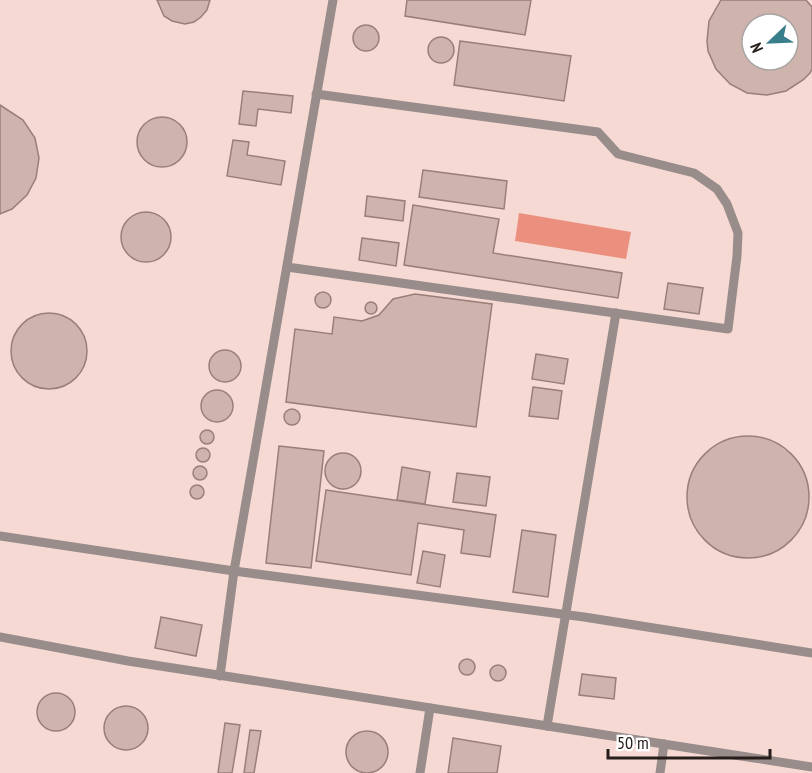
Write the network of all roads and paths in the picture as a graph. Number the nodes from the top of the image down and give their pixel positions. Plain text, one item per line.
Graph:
1 (333, 0) edge
2 (316, 94) junction
3 (286, 267) junction
4 (615, 313) junction
5 (0, 536) edge
6 (234, 571) junction
7 (566, 614) junction
8 (0, 637) edge
9 (812, 653) edge
10 (220, 676) junction
11 (430, 708) junction
12 (547, 726) junction
13 (664, 744) junction
14 (812, 766) edge
15 (420, 773) edge
16 (660, 773) edge

1 - 2 lane
2 - 3 lane
2 - 4 lane
3 - 4 lane
3 - 6 lane
4 - 7 lane
5 - 6 lane
6 - 7 lane
6 - 10 lane
7 - 9 lane
7 - 12 lane
8 - 10 lane
10 - 11 lane
11 - 12 lane
11 - 15 lane
12 - 13 lane
13 - 14 lane
13 - 16 lane

